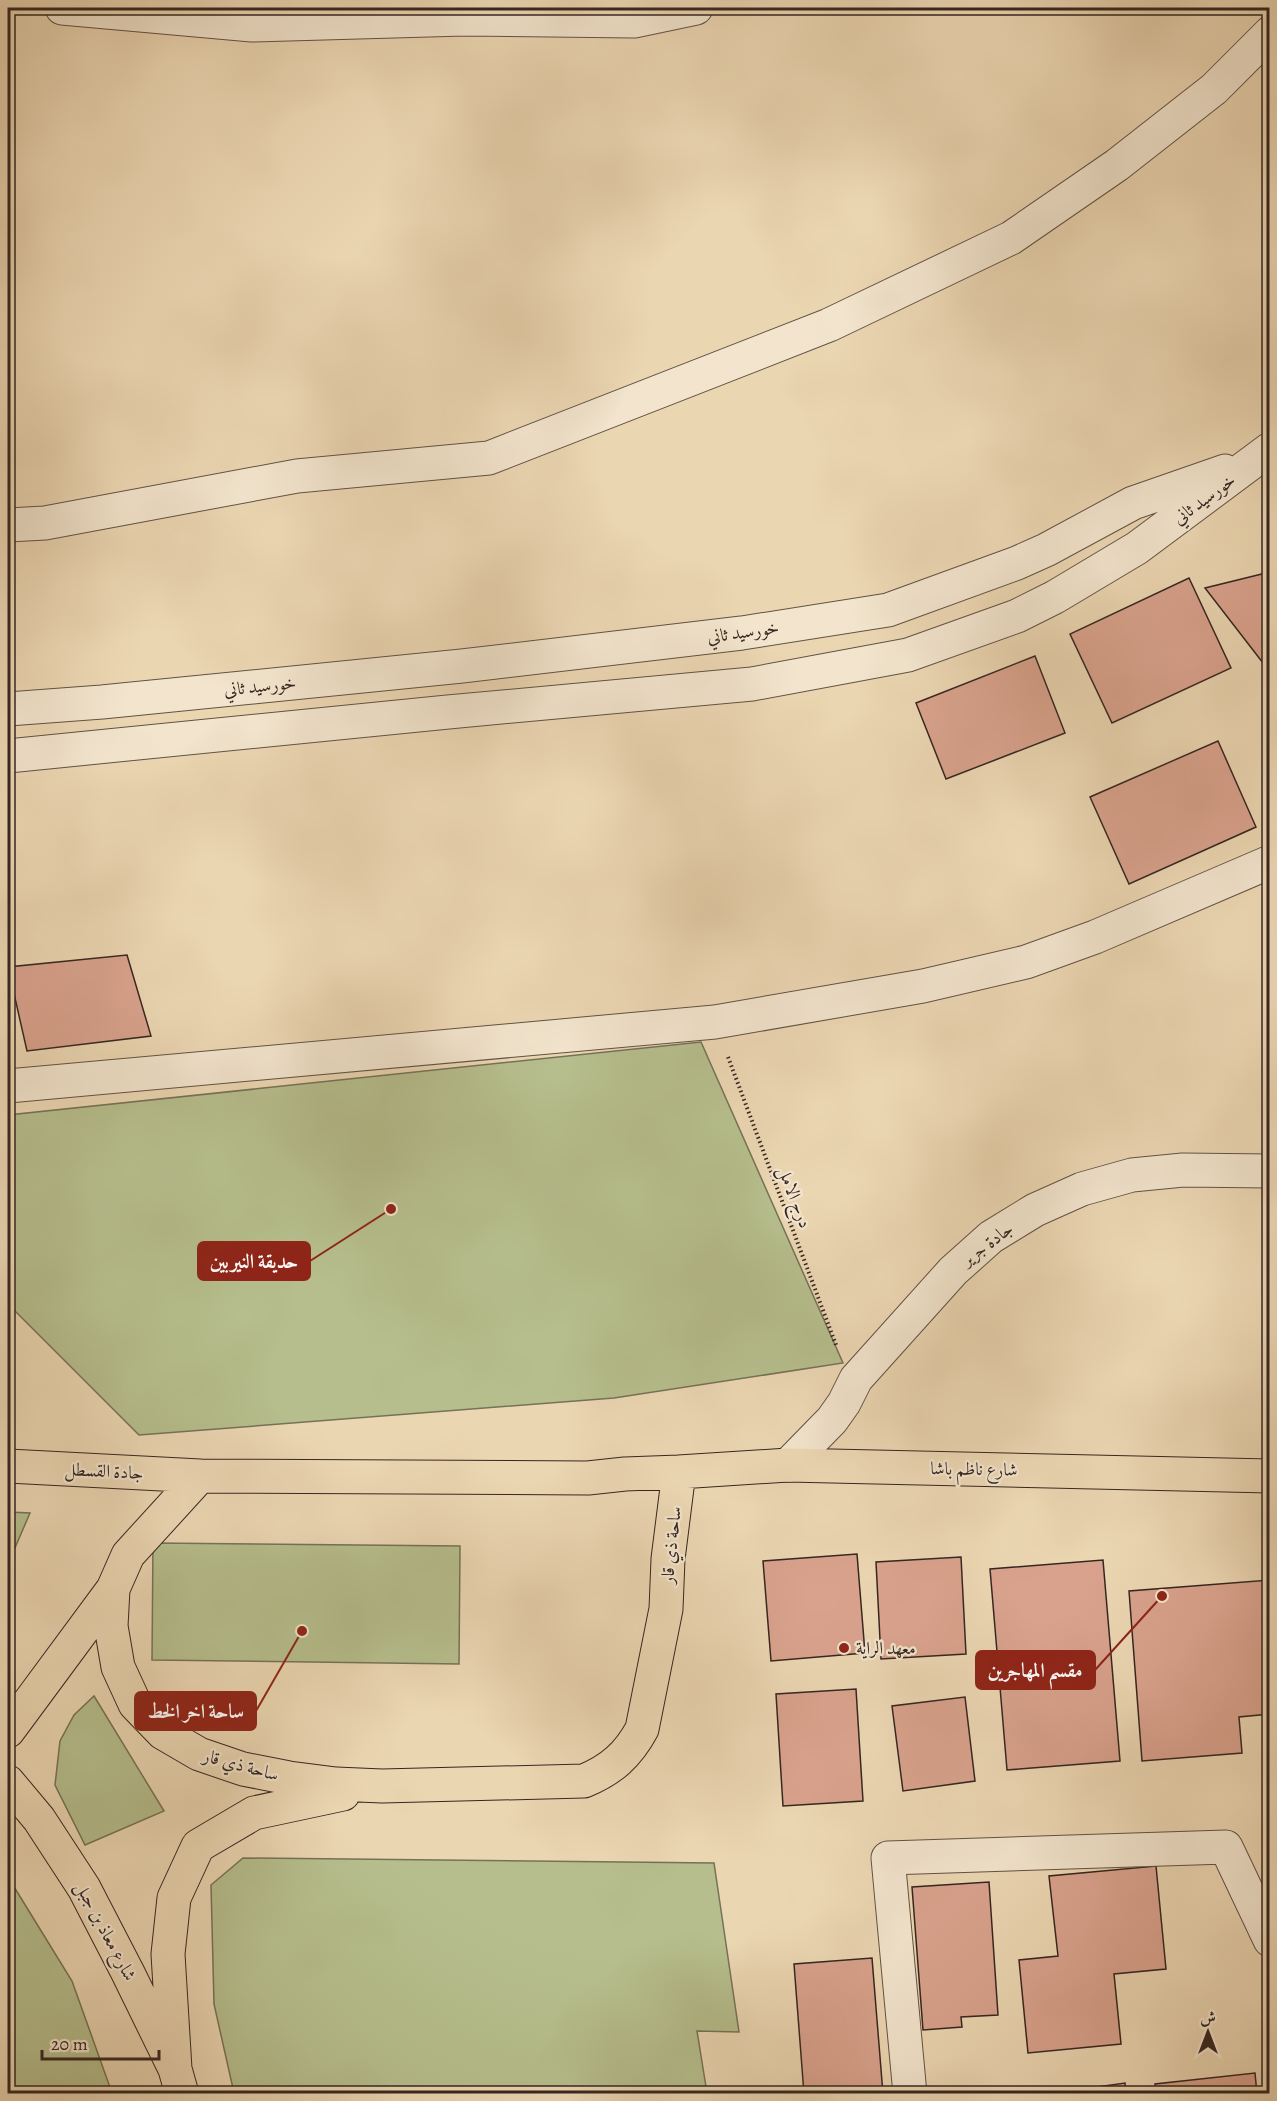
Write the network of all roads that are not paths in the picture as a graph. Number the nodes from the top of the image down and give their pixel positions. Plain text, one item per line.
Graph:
1 (62, 8) edge
2 (696, 8) edge
3 (1269, 33) edge
4 (1265, 456) edge
5 (8, 525) edge
6 (8, 709) edge
7 (8, 756) edge
8 (1269, 862) edge
9 (8, 1086) edge
10 (1269, 1171) edge
11 (788, 1465) junction
12 (8, 1466) edge
13 (679, 1472) junction
14 (200, 1476) junction
15 (1269, 1476) edge
16 (113, 1589) junction
17 (8, 1731) edge
18 (8, 1782) edge
19 (382, 1786) junction
20 (1269, 1939) edge
21 (178, 2081) edge
22 (910, 2094) edge

1 - 2 street
3 - 5 street
4 - 6 street, خورسيد ثاني
4 - 7 street, خورسيد ثاني
8 - 9 street
10 - 11 street, جادة جرير
11 - 13 main road, شارع ناظم باشا
11 - 15 main road, شارع ناظم باشا
12 - 14 main road, جادة القسطل
13 - 14 main road
13 - 19 main road, ساحة ذي قار
14 - 16 main road, ساحة ذي قار
16 - 17 main road
16 - 19 main road, ساحة ذي قار
18 - 21 main road, شارع معاذ بن جبل
19 - 21 main road
20 - 22 street

